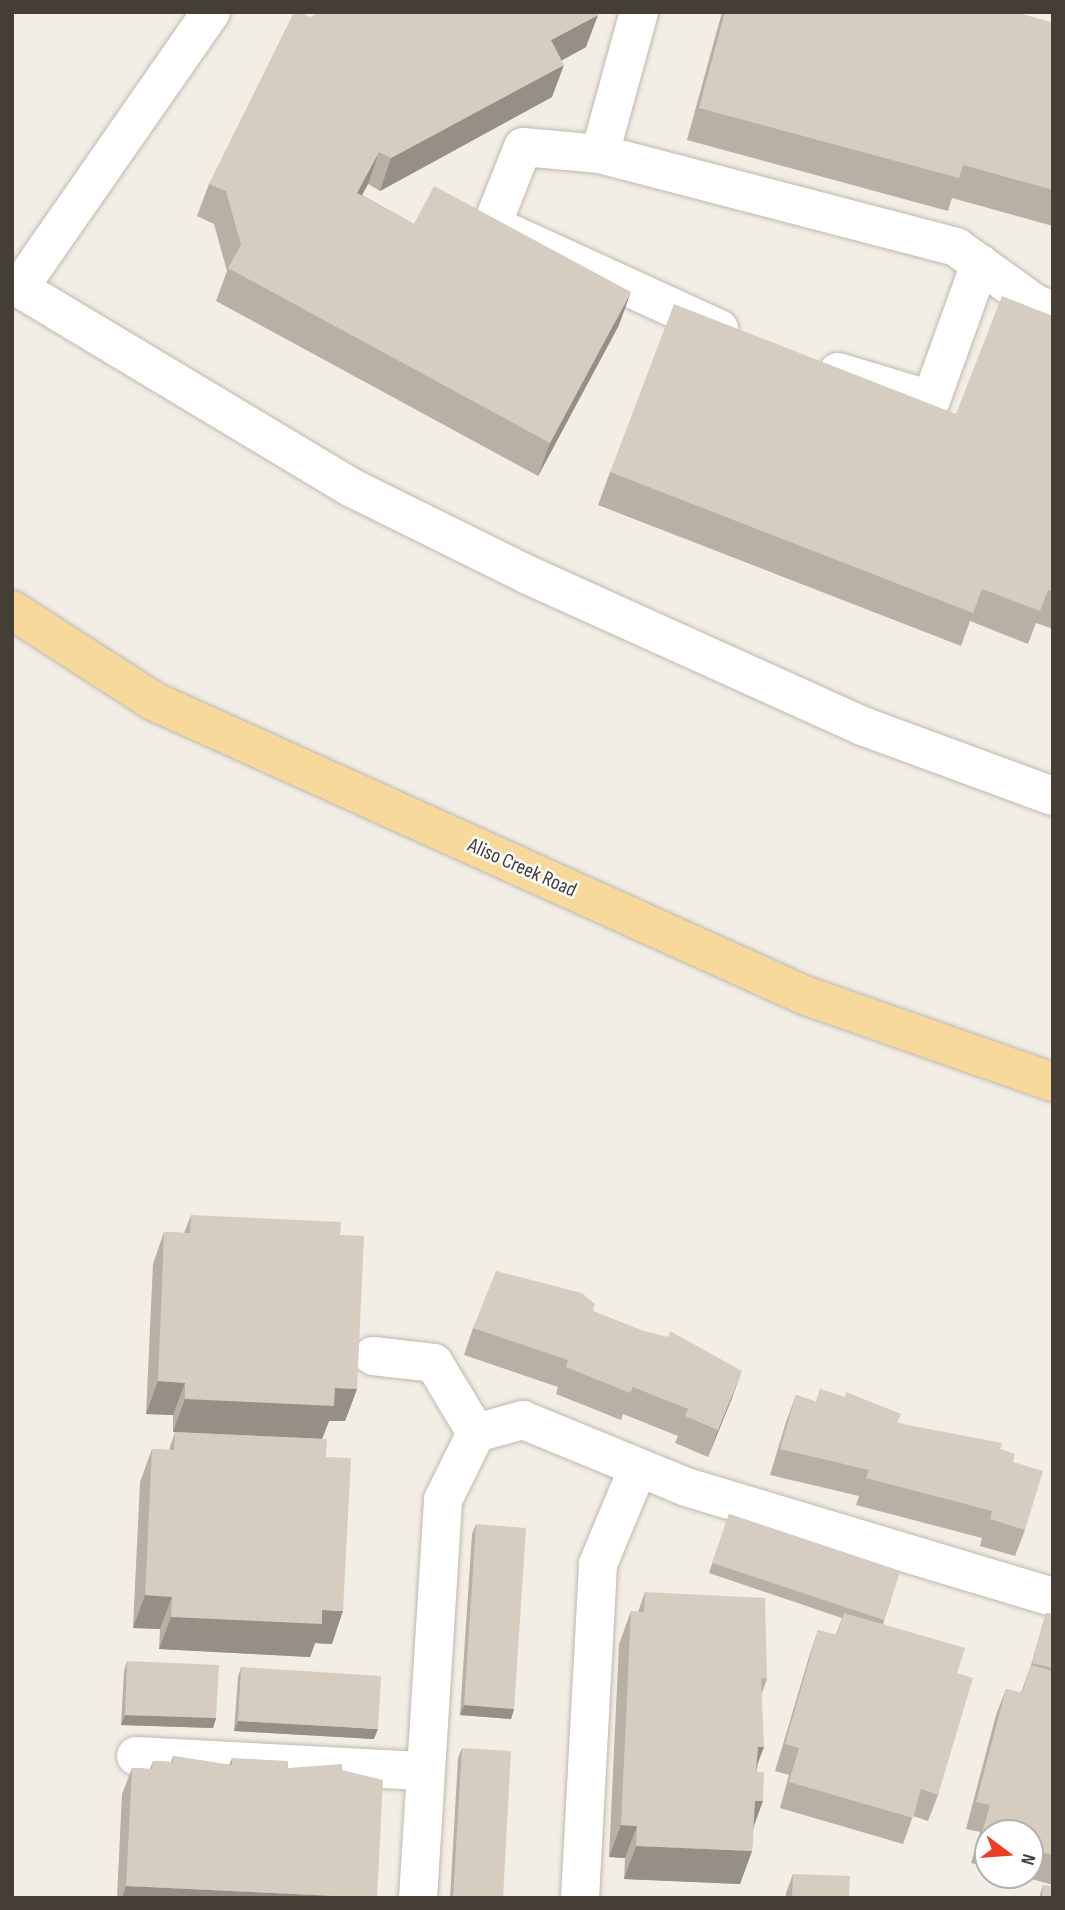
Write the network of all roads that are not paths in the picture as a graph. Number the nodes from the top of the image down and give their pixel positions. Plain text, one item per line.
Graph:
1 (211, 12) edge
2 (639, 12) edge
3 (600, 154) junction
4 (980, 264) junction
5 (1053, 310) edge
6 (756, 345) edge
7 (806, 362) edge
8 (12, 610) edge
9 (1053, 796) edge
10 (1053, 1082) edge
11 (373, 1356) dead end
12 (476, 1433) junction
13 (638, 1468) junction
14 (1053, 1597) edge
15 (136, 1756) dead end
16 (426, 1771) junction
17 (418, 1898) edge
18 (580, 1898) edge

1 - 9 lane
2 - 3 lane
3 - 4 lane
3 - 6 lane
4 - 5 lane
4 - 7 lane
8 - 10 main road, Aliso Creek Road
11 - 12 lane
12 - 13 lane
12 - 16 lane
13 - 14 lane
13 - 18 lane
15 - 16 lane
16 - 17 lane

